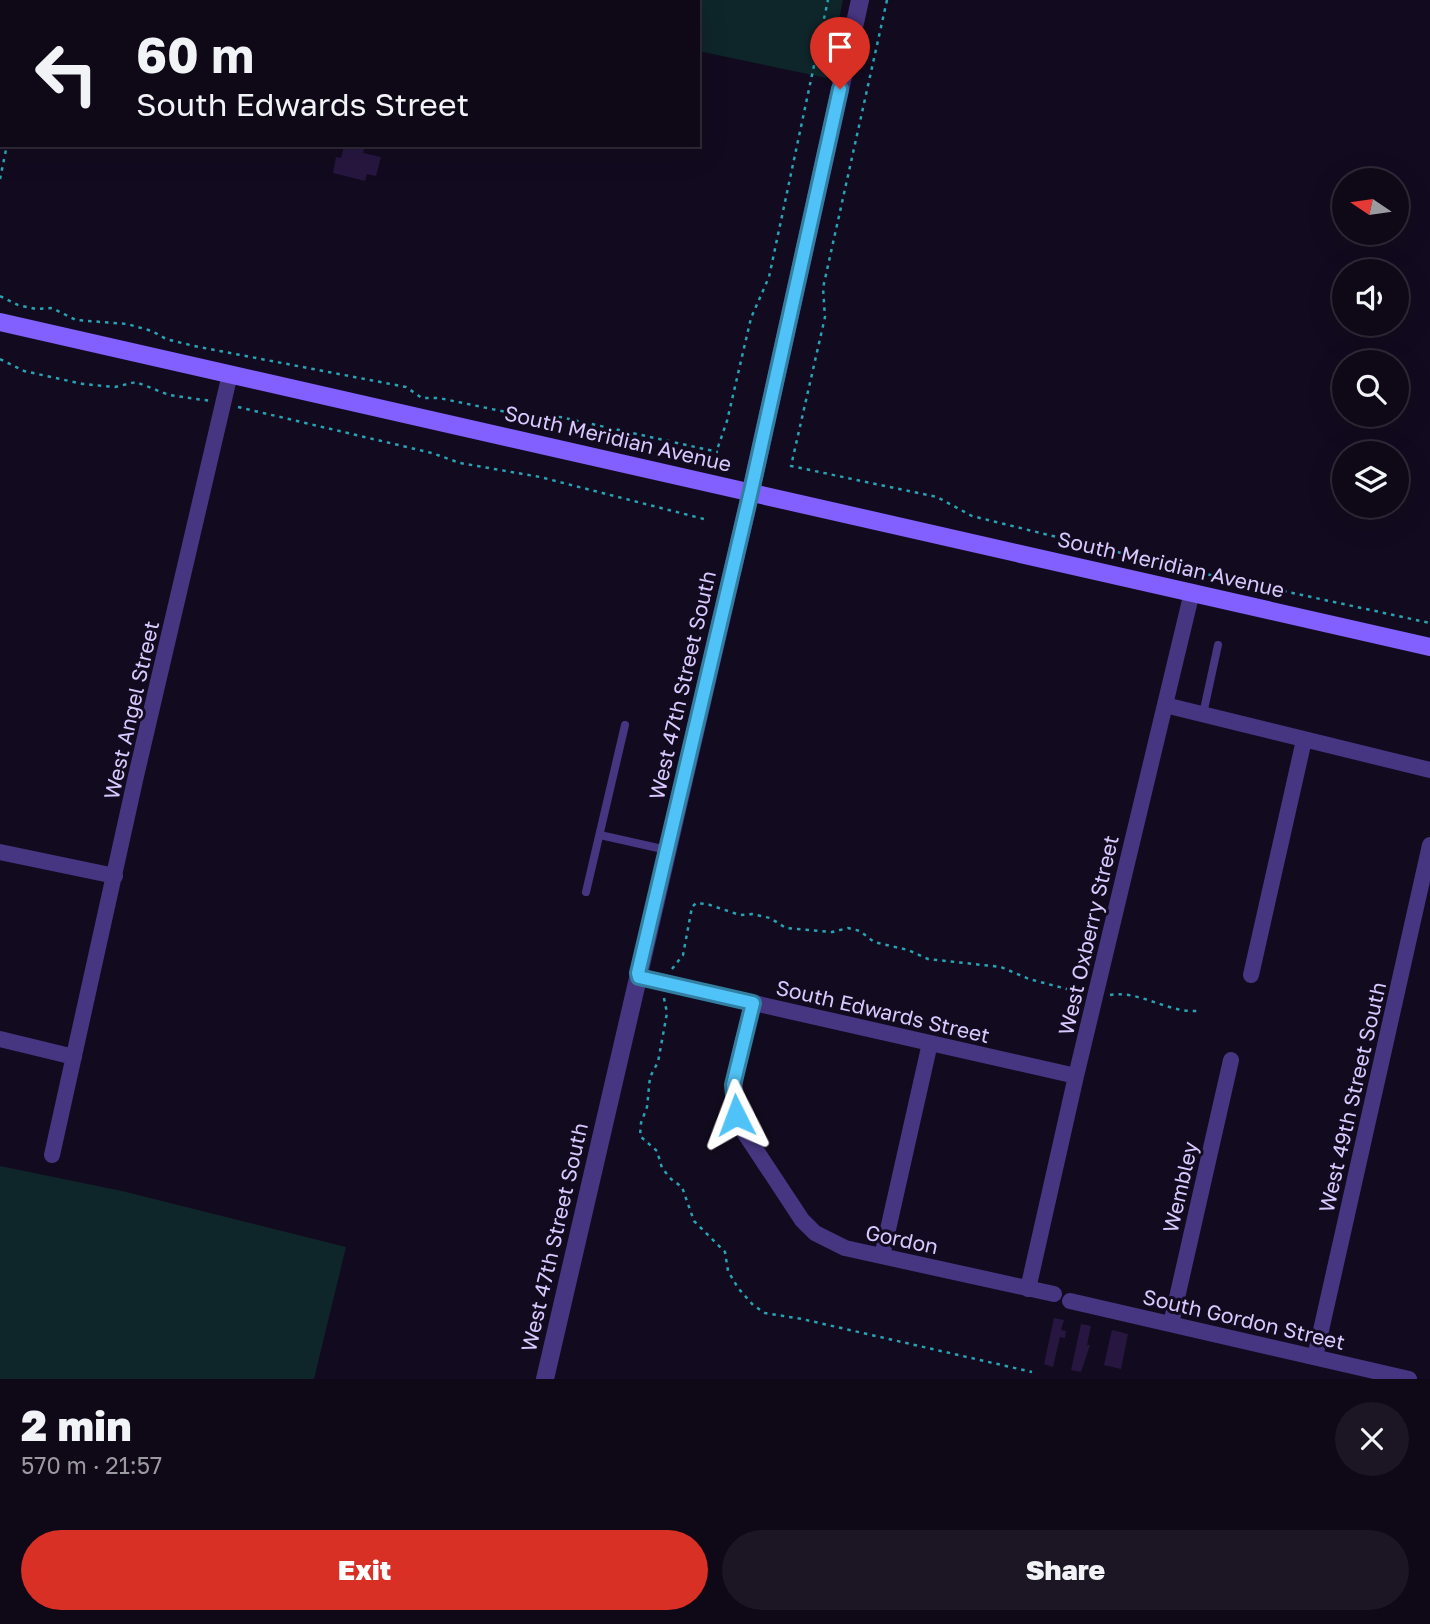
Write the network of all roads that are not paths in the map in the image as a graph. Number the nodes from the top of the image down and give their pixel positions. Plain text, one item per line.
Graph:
1 (860, 0) edge
2 (0, 322) edge
3 (230, 374) junction
4 (751, 491) junction
5 (1192, 592) junction
6 (1218, 645) dead end
7 (1430, 648) edge
8 (1165, 705) junction
9 (1203, 714) junction
10 (625, 726) dead end
11 (1304, 740) junction
12 (1430, 769) edge
13 (600, 835) junction
14 (1430, 845) edge
15 (667, 850) junction
16 (0, 852) edge
17 (115, 876) junction
18 (586, 892) dead end
19 (1251, 975) dead end
20 (639, 977) junction
21 (753, 1003) junction
22 (0, 1039) edge
23 (930, 1043) junction
24 (74, 1057) junction
25 (1231, 1060) dead end
26 (1076, 1076) junction
27 (52, 1156) dead end
28 (882, 1256) junction
29 (1028, 1289) junction
30 (1054, 1294) dead end
31 (1070, 1301) dead end
32 (1171, 1324) junction
33 (1315, 1357) junction
34 (545, 1379) edge
35 (1409, 1379) edge

1 - 4 street, West 47th Street South
2 - 3 main road, South Meridian Avenue
3 - 4 main road, South Meridian Avenue
3 - 17 street, West Angel Street
4 - 5 main road, South Meridian Avenue
4 - 15 street, West 47th Street South
5 - 7 main road, South Meridian Avenue
5 - 8 street, West Oxberry Street
6 - 9 lane
8 - 9 street
8 - 26 street, West Oxberry Street
9 - 11 street
10 - 13 lane
11 - 12 street
11 - 19 street
13 - 15 lane
13 - 18 lane
14 - 33 street, West 49th Street South
15 - 20 street, West 47th Street South
16 - 17 street
17 - 24 street, West Angel Street
20 - 21 street, South Edwards Street
20 - 34 street, West 47th Street South
21 - 23 street, South Edwards Street
21 - 28 street, Gordon
22 - 24 street
23 - 26 street, South Edwards Street
23 - 28 street
24 - 27 street, West Angel Street
25 - 32 street, Wembley
26 - 29 street, West Oxberry Street
28 - 29 street, Gordon
29 - 30 street
31 - 32 street, South Gordon Street
32 - 33 street, South Gordon Street
33 - 35 street, South Gordon Street

